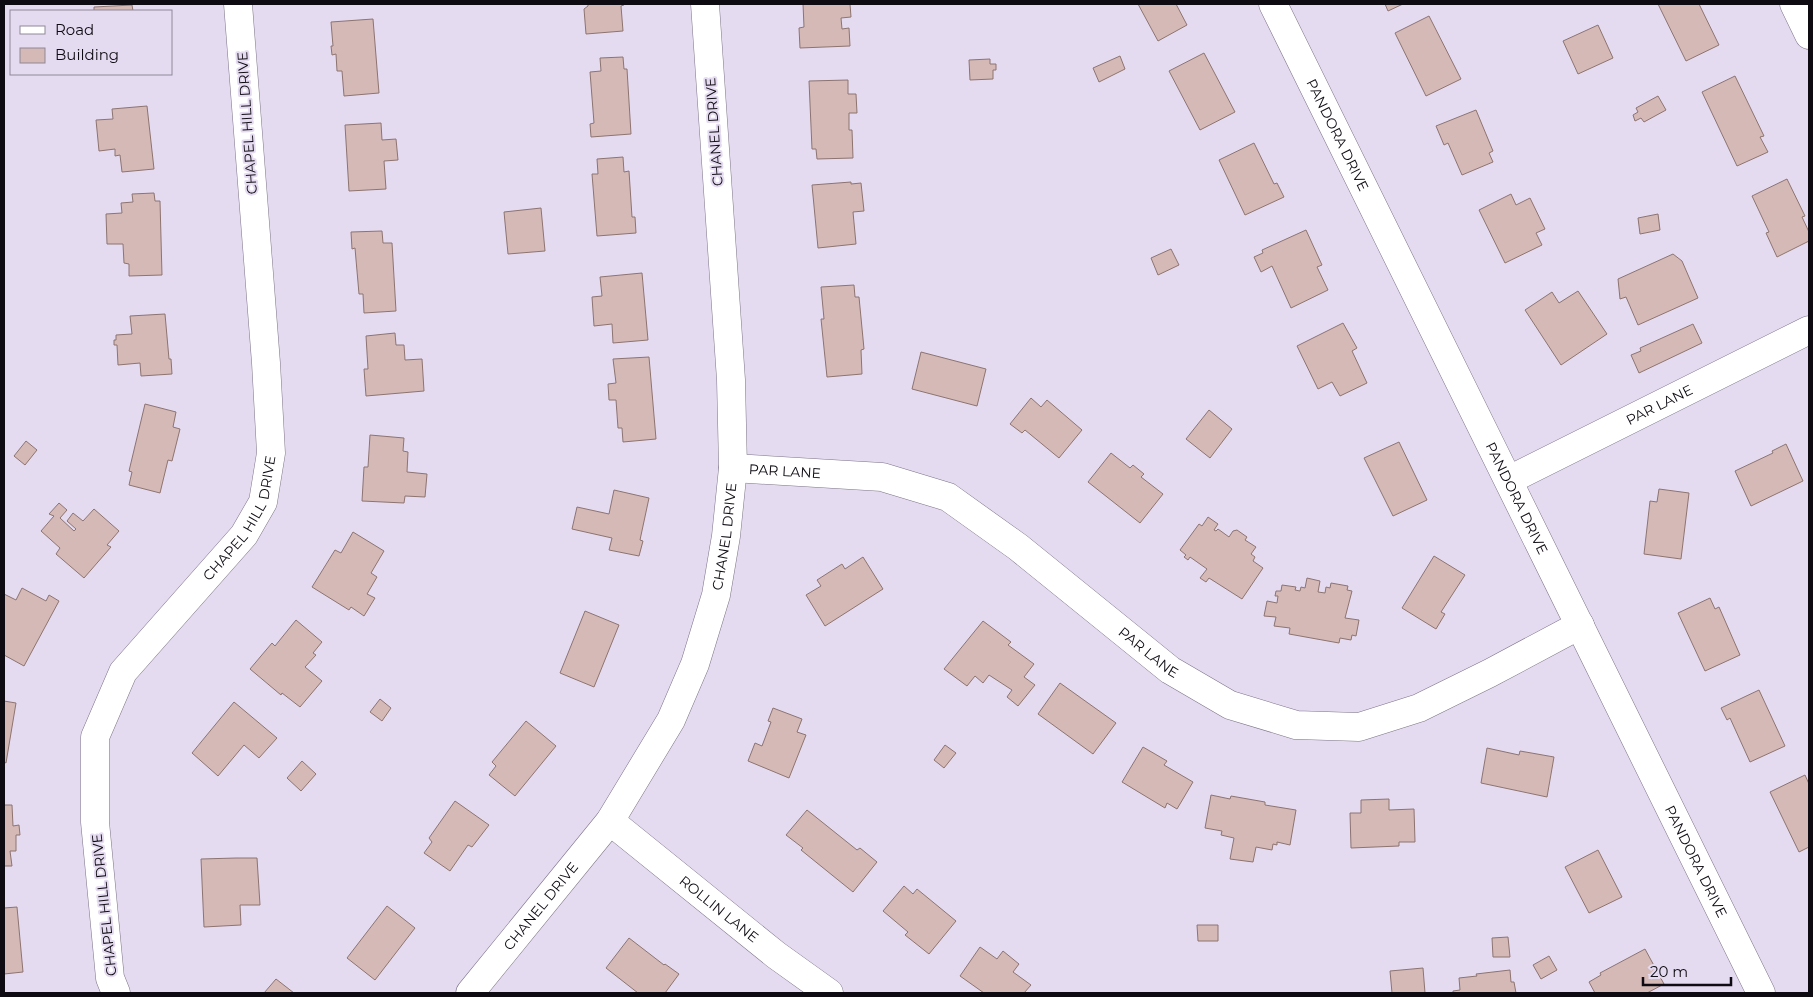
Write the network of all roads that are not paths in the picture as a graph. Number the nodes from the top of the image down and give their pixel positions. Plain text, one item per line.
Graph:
1 (238, 4) edge
2 (705, 4) edge
3 (1273, 4) edge
4 (1794, 4) edge
5 (1809, 35) edge
6 (1809, 330) edge
7 (733, 468) junction
8 (1509, 480) junction
9 (1580, 625) junction
10 (610, 821) junction
11 (116, 993) edge
12 (470, 993) edge
13 (829, 993) edge
14 (1761, 993) edge

1 - 11 street, CHAPEL HILL DRIVE
2 - 7 street, CHANEL DRIVE
3 - 8 street, PANDORA DRIVE
4 - 5 street
6 - 8 street, PAR LANE
7 - 9 street, PAR LANE
7 - 10 street, CHANEL DRIVE
8 - 9 street, PANDORA DRIVE
9 - 14 street, PANDORA DRIVE
10 - 12 street, CHANEL DRIVE
10 - 13 street, ROLLIN LANE

